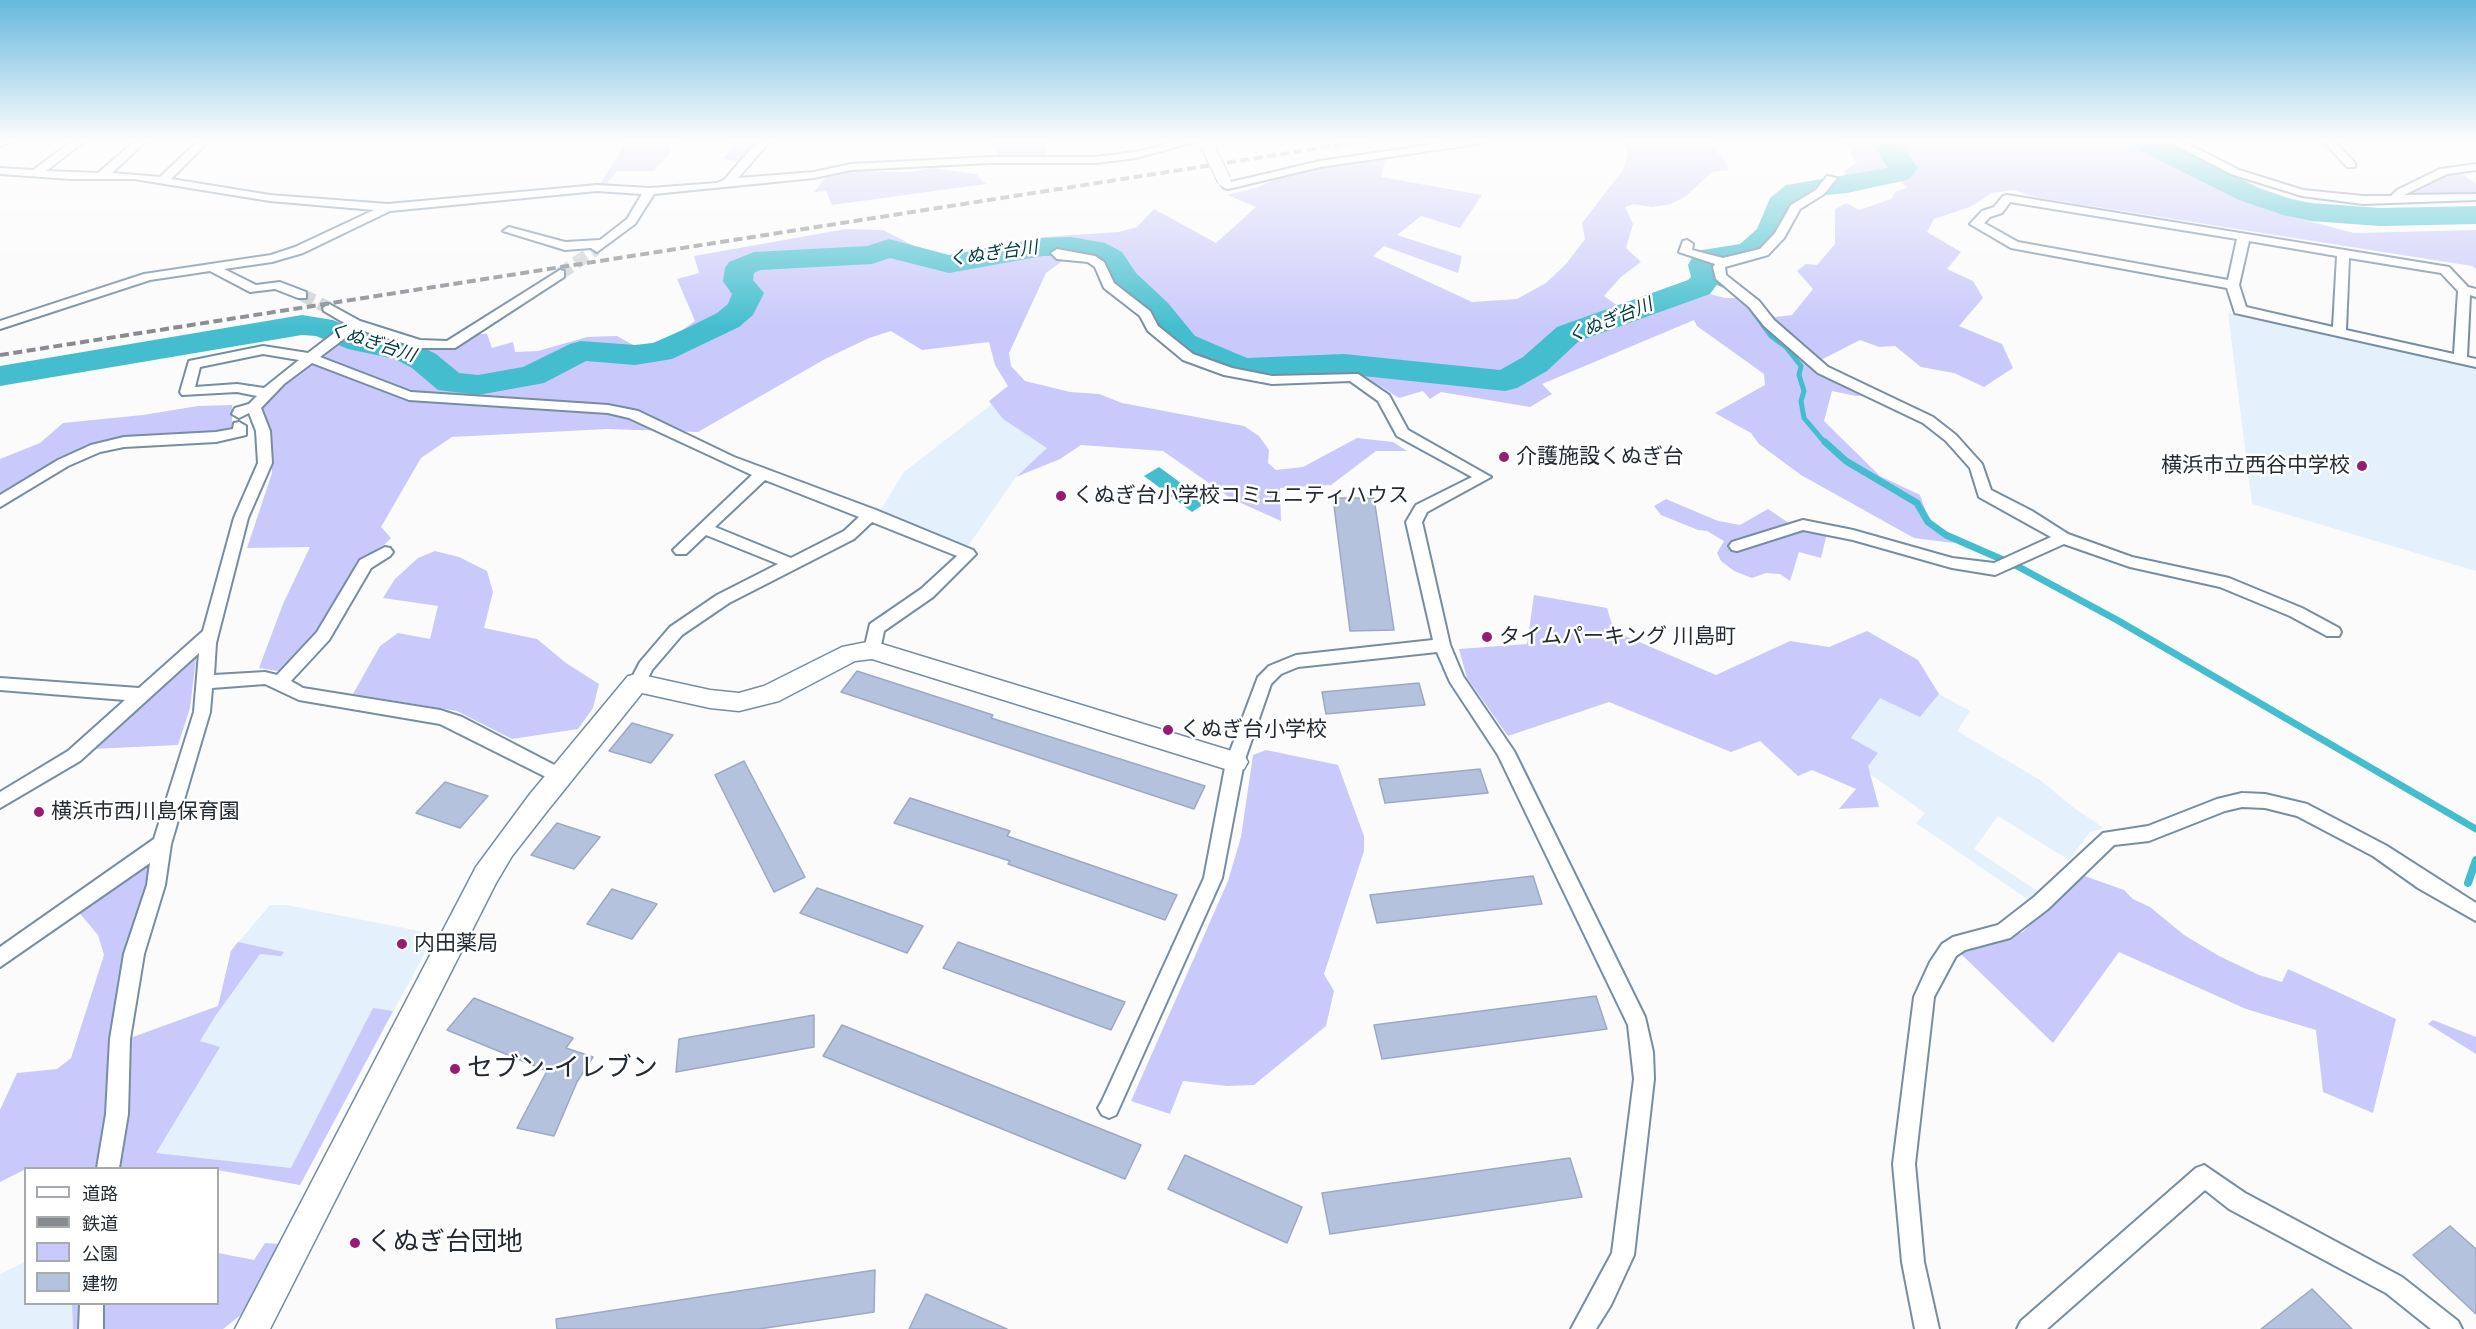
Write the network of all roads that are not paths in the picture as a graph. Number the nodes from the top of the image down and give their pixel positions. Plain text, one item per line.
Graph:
1 (329, 203) edge
2 (440, 203) edge
3 (642, 203) edge
4 (1802, 203) edge
5 (2003, 203) edge
6 (2038, 203) edge
7 (388, 208) junction
8 (509, 231) dead end
9 (2244, 236) junction
10 (1687, 244) dead end
11 (1057, 253) dead end
12 (2343, 253) junction
13 (1718, 261) junction
14 (213, 268) junction
15 (180, 273) junction
16 (560, 273) tunnel mouth
17 (2233, 285) junction
18 (2470, 291) edge
19 (302, 295) tunnel mouth
20 (104, 302) dead end
21 (329, 308) tunnel mouth
22 (0, 325) edge
23 (344, 331) junction
24 (2339, 334) junction
25 (308, 357) junction
26 (2460, 359) junction
27 (2476, 363) edge
28 (267, 393) junction
29 (244, 416) junction
30 (763, 473) junction
31 (0, 502) edge
32 (871, 514) junction
33 (704, 528) junction
34 (2063, 538) junction
35 (1737, 546) dead end
36 (681, 549) dead end
37 (385, 552) dead end
38 (794, 565) junction
39 (2333, 632) dead end
40 (210, 634) junction
41 (1442, 645) junction
42 (872, 650) junction
43 (205, 682) junction
44 (280, 682) junction
45 (637, 683) junction
46 (0, 684) edge
47 (145, 695) junction
48 (1236, 762) junction
49 (560, 776) junction
50 (0, 800) edge
51 (162, 844) junction
52 (2476, 912) edge
53 (0, 958) edge
54 (1108, 1108) dead end
55 (108, 1167) edge
56 (92, 1305) edge
57 (91, 1329) edge
58 (252, 1329) edge
59 (1583, 1329) edge
60 (1927, 1329) edge
61 (2029, 1329) edge
62 (2450, 1329) edge

1 - 7 street
2 - 7 street
3 - 8 street
4 - 13 street
5 - 17 street
6 - 9 street
7 - 14 street
9 - 12 street
9 - 17 street
10 - 13 street
11 - 41 street
12 - 18 street
12 - 24 street
13 - 34 street
14 - 15 street
14 - 19 street
15 - 20 street
15 - 22 street
16 - 23 street
17 - 24 street
18 - 26 street
21 - 23 street
23 - 25 street
24 - 26 street
25 - 28 street
25 - 28 street
25 - 30 street
26 - 27 street
28 - 29 street
29 - 31 street
29 - 40 street
30 - 32 street
30 - 33 street
32 - 38 street
32 - 42 street
33 - 36 street
33 - 38 street
34 - 35 street
34 - 39 street
37 - 44 street
38 - 45 street
40 - 43 street
40 - 47 street
41 - 48 street
41 - 59 street
42 - 45 street
42 - 48 street
43 - 44 street
43 - 51 street
44 - 49 street
45 - 49 street
46 - 47 street
47 - 50 street
48 - 54 street
49 - 58 street
51 - 53 street
51 - 55 street
52 - 60 street
56 - 57 street
61 - 62 street

